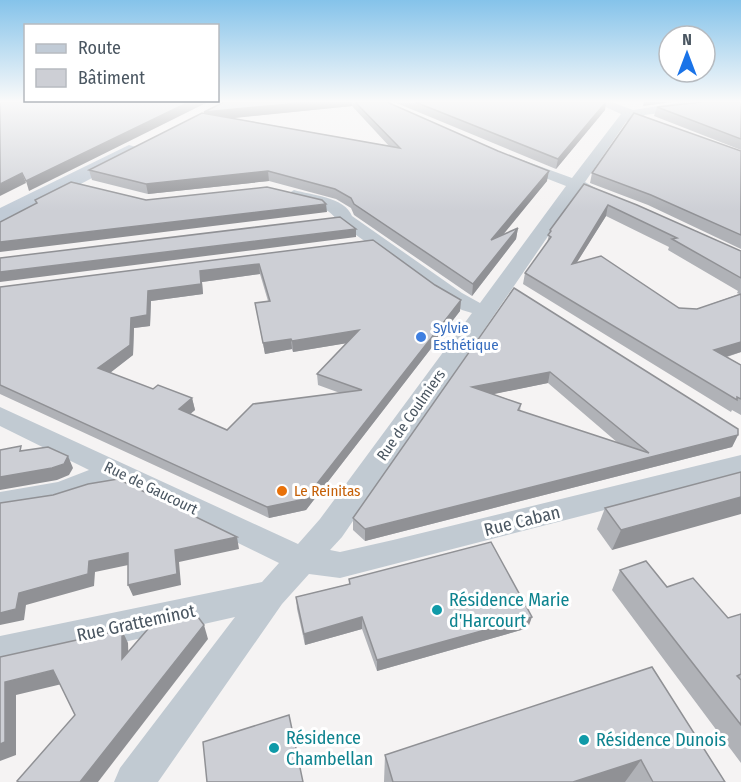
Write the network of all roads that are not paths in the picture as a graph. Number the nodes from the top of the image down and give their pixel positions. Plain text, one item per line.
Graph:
1 (608, 138) edge
2 (145, 143) edge
3 (503, 156) edge
4 (68, 182) junction
5 (576, 185) junction
6 (94, 189) edge
7 (280, 191) edge
8 (600, 193) edge
9 (0, 217) edge
10 (344, 218) junction
11 (320, 221) edge
12 (377, 242) junction
13 (353, 245) edge
14 (484, 310) junction
15 (0, 416) edge
16 (741, 465) edge
17 (111, 469) junction
18 (0, 504) edge
19 (302, 560) junction
20 (271, 594) junction
21 (0, 653) edge
22 (134, 782) edge

1 - 5 street, Rue de Coulmiers
2 - 4 main road
3 - 5 street
4 - 6 street
4 - 9 main road
5 - 8 street
5 - 14 street, Rue de Coulmiers
7 - 10 street
10 - 11 street
10 - 12 street
12 - 13 street
12 - 14 street
14 - 19 street, Rue de Coulmiers
15 - 17 street, Rue de Gaucourt
16 - 19 street, Rue Caban
17 - 18 street
17 - 19 street, Rue de Gaucourt
19 - 20 street, Rue de Coulmiers
20 - 21 street, Rue Gratteminot
20 - 22 street, Rue de Coulmiers

